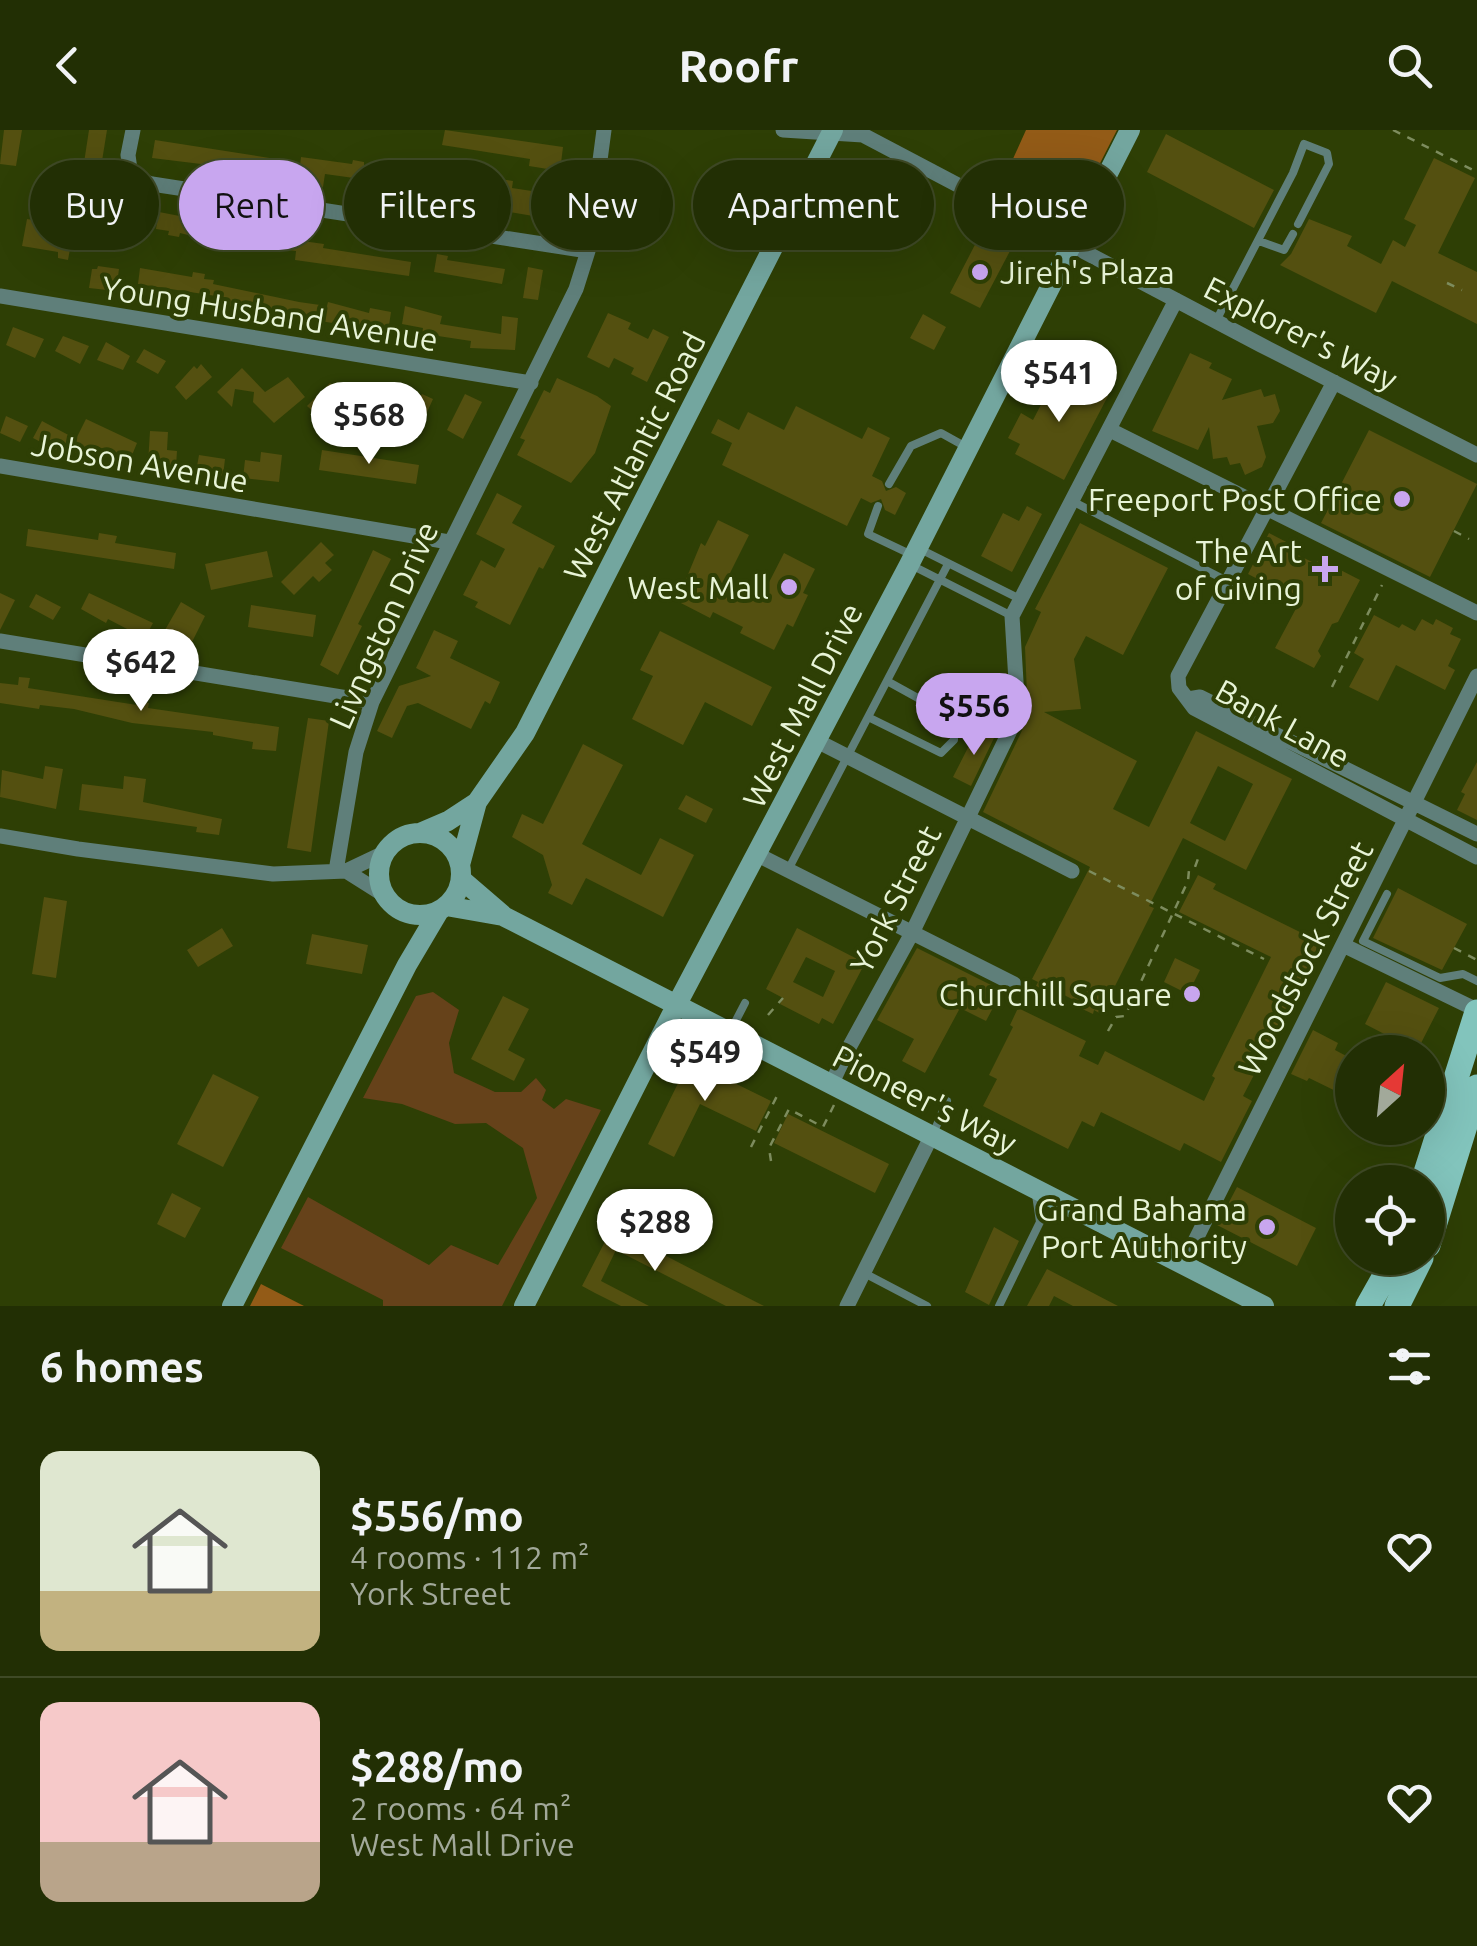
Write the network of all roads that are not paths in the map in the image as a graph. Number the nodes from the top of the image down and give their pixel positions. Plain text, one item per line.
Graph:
1 (132, 130) edge
2 (604, 130) edge
3 (783, 130) edge
4 (1130, 130) edge
5 (833, 131) edge
6 (1114, 160) edge
7 (954, 183) edge
8 (1298, 224) dead end
9 (1293, 234) dead end
10 (1259, 241) junction
11 (1068, 250) edge
12 (1082, 250) edge
13 (588, 251) junction
14 (0, 296) edge
15 (1176, 300) junction
16 (1216, 321) junction
17 (1334, 382) junction
18 (531, 384) junction
19 (1110, 430) junction
20 (968, 448) junction
21 (1477, 455) edge
22 (0, 466) edge
23 (889, 484) dead end
24 (1072, 501) junction
25 (878, 506) dead end
26 (1265, 508) junction
27 (449, 542) junction
28 (914, 556) junction
29 (948, 564) junction
30 (940, 580) junction
31 (1227, 581) junction
32 (1020, 600) junction
33 (1477, 613) edge
34 (1012, 616) junction
35 (0, 641) edge
36 (1477, 676) edge
37 (887, 681) junction
38 (1188, 699) junction
39 (372, 702) junction
40 (868, 717) junction
41 (816, 741) junction
42 (849, 755) junction
43 (476, 802) junction
44 (1414, 802) junction
45 (968, 817) junction
46 (1405, 821) junction
47 (420, 834) junction
48 (1477, 834) edge
49 (0, 836) edge
50 (386, 852) junction
51 (758, 855) junction
52 (1477, 857) edge
53 (788, 870) junction
54 (341, 871) junction
55 (1072, 871) road end
56 (461, 872) junction
57 (1387, 894) dead end
58 (389, 901) junction
59 (443, 909) junction
60 (506, 916) junction
61 (912, 932) junction
62 (1343, 945) junction
63 (406, 965) junction
64 (1477, 981) edge
65 (1014, 984) dead end
66 (745, 1003) dead end
67 (676, 1006) junction
68 (1477, 1011) edge
69 (729, 1033) junction
70 (837, 1088) junction
71 (1477, 1088) edge
72 (946, 1101) dead end
73 (932, 1136) junction
74 (1428, 1165) edge
75 (1035, 1188) junction
76 (1445, 1190) edge
77 (1183, 1265) junction
78 (864, 1273) junction
79 (1385, 1275) edge
80 (1412, 1275) edge
81 (232, 1306) edge
82 (524, 1306) edge
83 (848, 1306) edge
84 (927, 1306) edge
85 (999, 1306) edge
86 (1264, 1306) edge
87 (1368, 1306) edge
88 (1397, 1306) edge

1 - 13 street
2 - 13 street, Livngston Drive
3 - 5 street, Explorer's Way
4 - 6 main road, West Mall Drive
5 - 7 street, Explorer's Way
5 - 43 main road, West Atlantic Road
8 - 10 lane
9 - 10 lane
10 - 16 lane
11 - 20 main road, West Mall Drive
12 - 15 street, Explorer's Way
13 - 18 street, Livngston Drive
14 - 18 street, Young Husband Avenue
15 - 16 street, Explorer's Way
15 - 19 street
16 - 17 street, Explorer's Way
17 - 21 street, Explorer's Way
17 - 26 street
18 - 27 street, Livngston Drive
19 - 24 street
19 - 26 street
20 - 23 lane
20 - 28 main road, West Mall Drive
22 - 27 street, Jobson Avenue
24 - 31 lane
24 - 32 street
25 - 28 lane
26 - 31 street
26 - 33 street
27 - 39 street, Livngston Drive
28 - 29 lane
28 - 30 lane
28 - 41 main road, West Mall Drive
29 - 30 lane
29 - 32 lane
30 - 34 lane
30 - 37 lane
31 - 38 street
32 - 34 street
34 - 45 street, York Street
35 - 39 street
36 - 44 street, Woodstock Street
37 - 40 lane
37 - 40 lane
38 - 44 street, Bank Lane
38 - 46 street, Bank Lane
39 - 54 street, Livngston Drive
40 - 42 lane
41 - 42 street
41 - 51 main road, West Mall Drive
42 - 45 street
42 - 53 lane
43 - 47 main road, West Atlantic Road
43 - 56 main road, West Atlantic Road
44 - 46 street, Woodstock Street
44 - 48 street, Bank Lane
45 - 55 street
45 - 61 street, York Street
46 - 52 street, Bank Lane
46 - 62 street, Woodstock Street
47 - 50 main road
47 - 56 main road
49 - 54 street
50 - 54 street
50 - 58 main road
51 - 53 street
51 - 67 main road, West Mall Drive
53 - 61 street
54 - 58 street
56 - 59 main road
56 - 60 main road, Pioneer's Way
57 - 64 lane
58 - 59 main road
58 - 63 main road
59 - 60 main road, Pioneer's Way
59 - 63 main road
60 - 67 main road, Pioneer's Way
61 - 65 street
61 - 70 street, York Street
62 - 68 street
62 - 77 street, Woodstock Street
63 - 81 main road
66 - 69 lane
67 - 69 main road, Pioneer's Way
67 - 82 main road, West Mall Drive
68 - 74 main road
69 - 70 main road, Pioneer's Way
70 - 73 main road, Pioneer's Way
71 - 76 main road
72 - 73 lane
73 - 75 main road, Pioneer's Way
73 - 78 street
75 - 77 main road, Pioneer's Way
75 - 85 lane
77 - 86 main road, Pioneer's Way
78 - 83 street
78 - 84 lane
79 - 87 main road
80 - 88 main road

